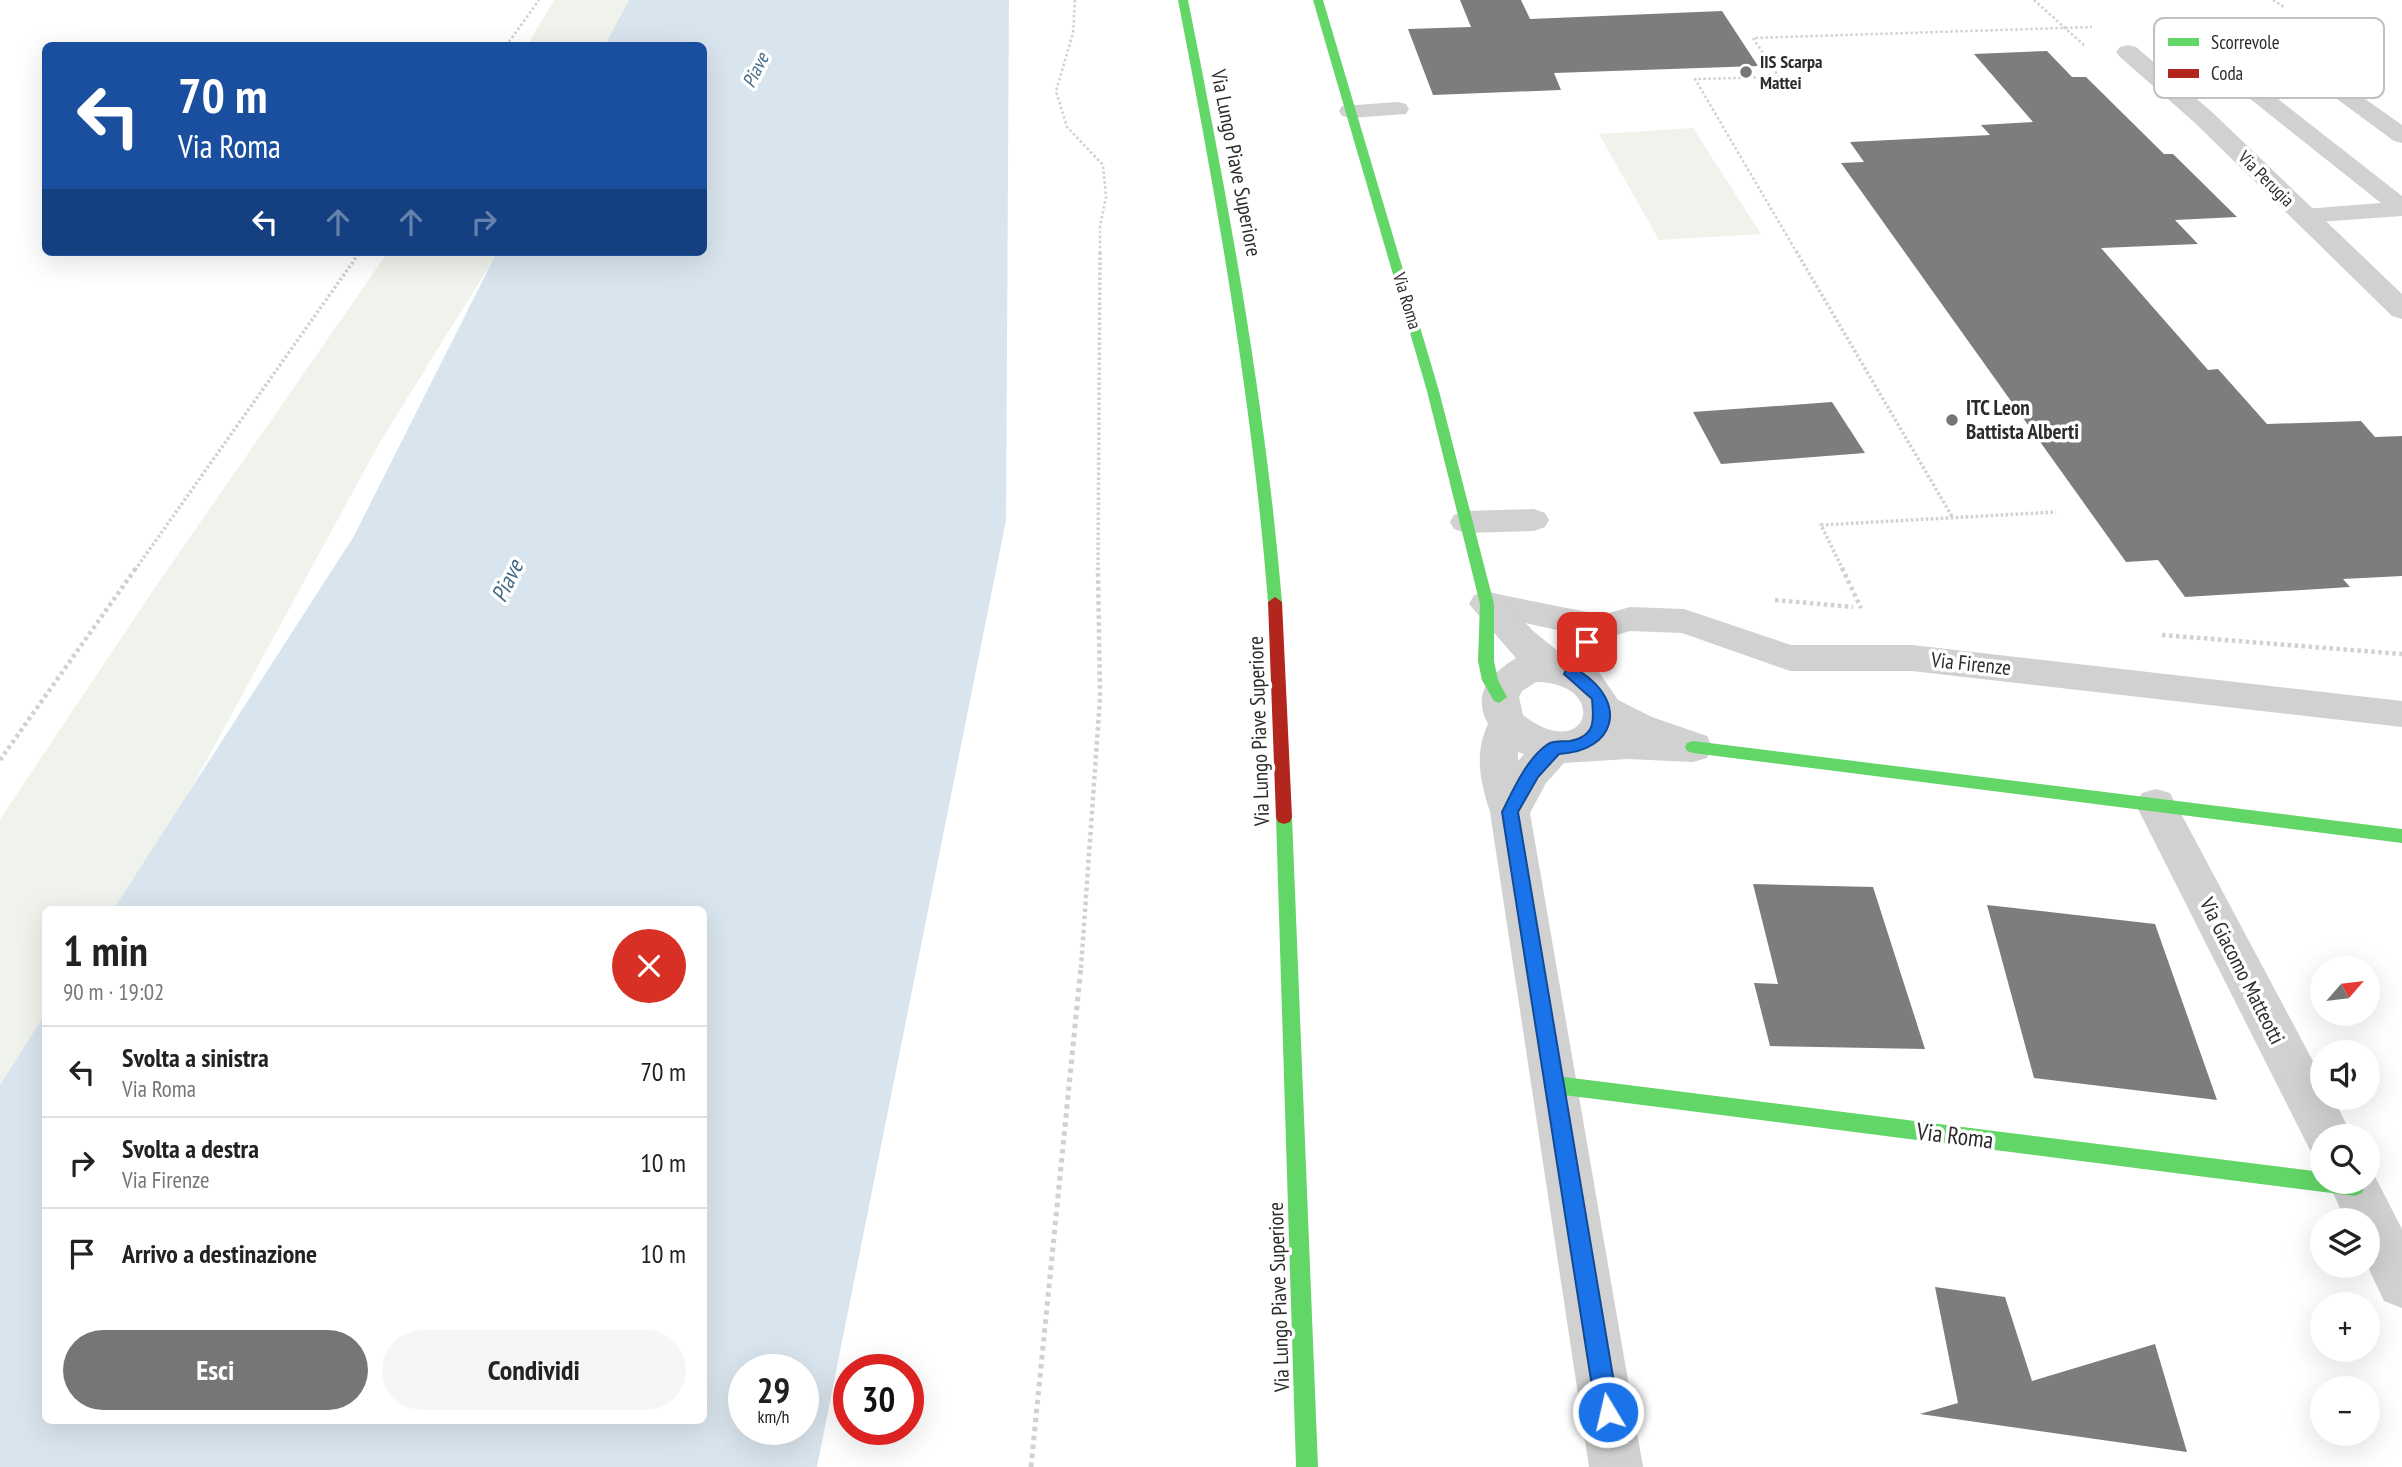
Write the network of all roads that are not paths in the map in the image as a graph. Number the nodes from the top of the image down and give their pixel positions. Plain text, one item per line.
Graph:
1 (1183, 0) edge
2 (1318, 0) edge
3 (2128, 52) dead end
4 (2154, 75) edge
5 (2181, 98) edge
6 (2263, 98) edge
7 (2349, 98) edge
8 (1398, 109) dead end
9 (1350, 111) junction
10 (2402, 136) edge
11 (2402, 209) edge
12 (2304, 216) junction
13 (2402, 310) edge
14 (1534, 520) dead end
15 (1465, 522) junction
16 (1487, 604) junction
17 (1602, 627) junction
18 (1564, 671) junction
19 (1503, 710) junction
20 (1603, 710) junction
21 (2402, 714) edge
22 (1693, 747) junction
23 (1563, 748) junction
24 (2157, 805) junction
25 (1510, 812) junction
26 (2402, 836) edge
27 (1556, 1086) junction
28 (2322, 1124) edge
29 (2310, 1179) edge
30 (2358, 1194) edge
31 (2402, 1283) edge
32 (1307, 1467) edge
33 (1616, 1467) edge

1 - 32 street, Via Lungo Piave Superiore
2 - 9 street, Via Roma
3 - 4 street, Via Perugia
5 - 12 street, Via Perugia
6 - 11 lane
7 - 10 lane
8 - 9 lane
9 - 15 street, Via Roma
11 - 12 lane
12 - 13 street, Via Perugia
14 - 15 lane
15 - 16 street, Via Roma
16 - 17 lane
16 - 18 street, Via Roma
16 - 19 street, Via Roma
17 - 18 lane
17 - 21 lane, Via Firenze
18 - 19 street
18 - 20 street, Via Roma
19 - 23 street
19 - 25 street
20 - 22 street
20 - 23 street
22 - 23 street
22 - 24 street
23 - 25 street
24 - 26 street
24 - 28 street, Via Giacomo Matteotti
25 - 27 street
27 - 29 street, Via Roma
27 - 33 street
30 - 31 street

